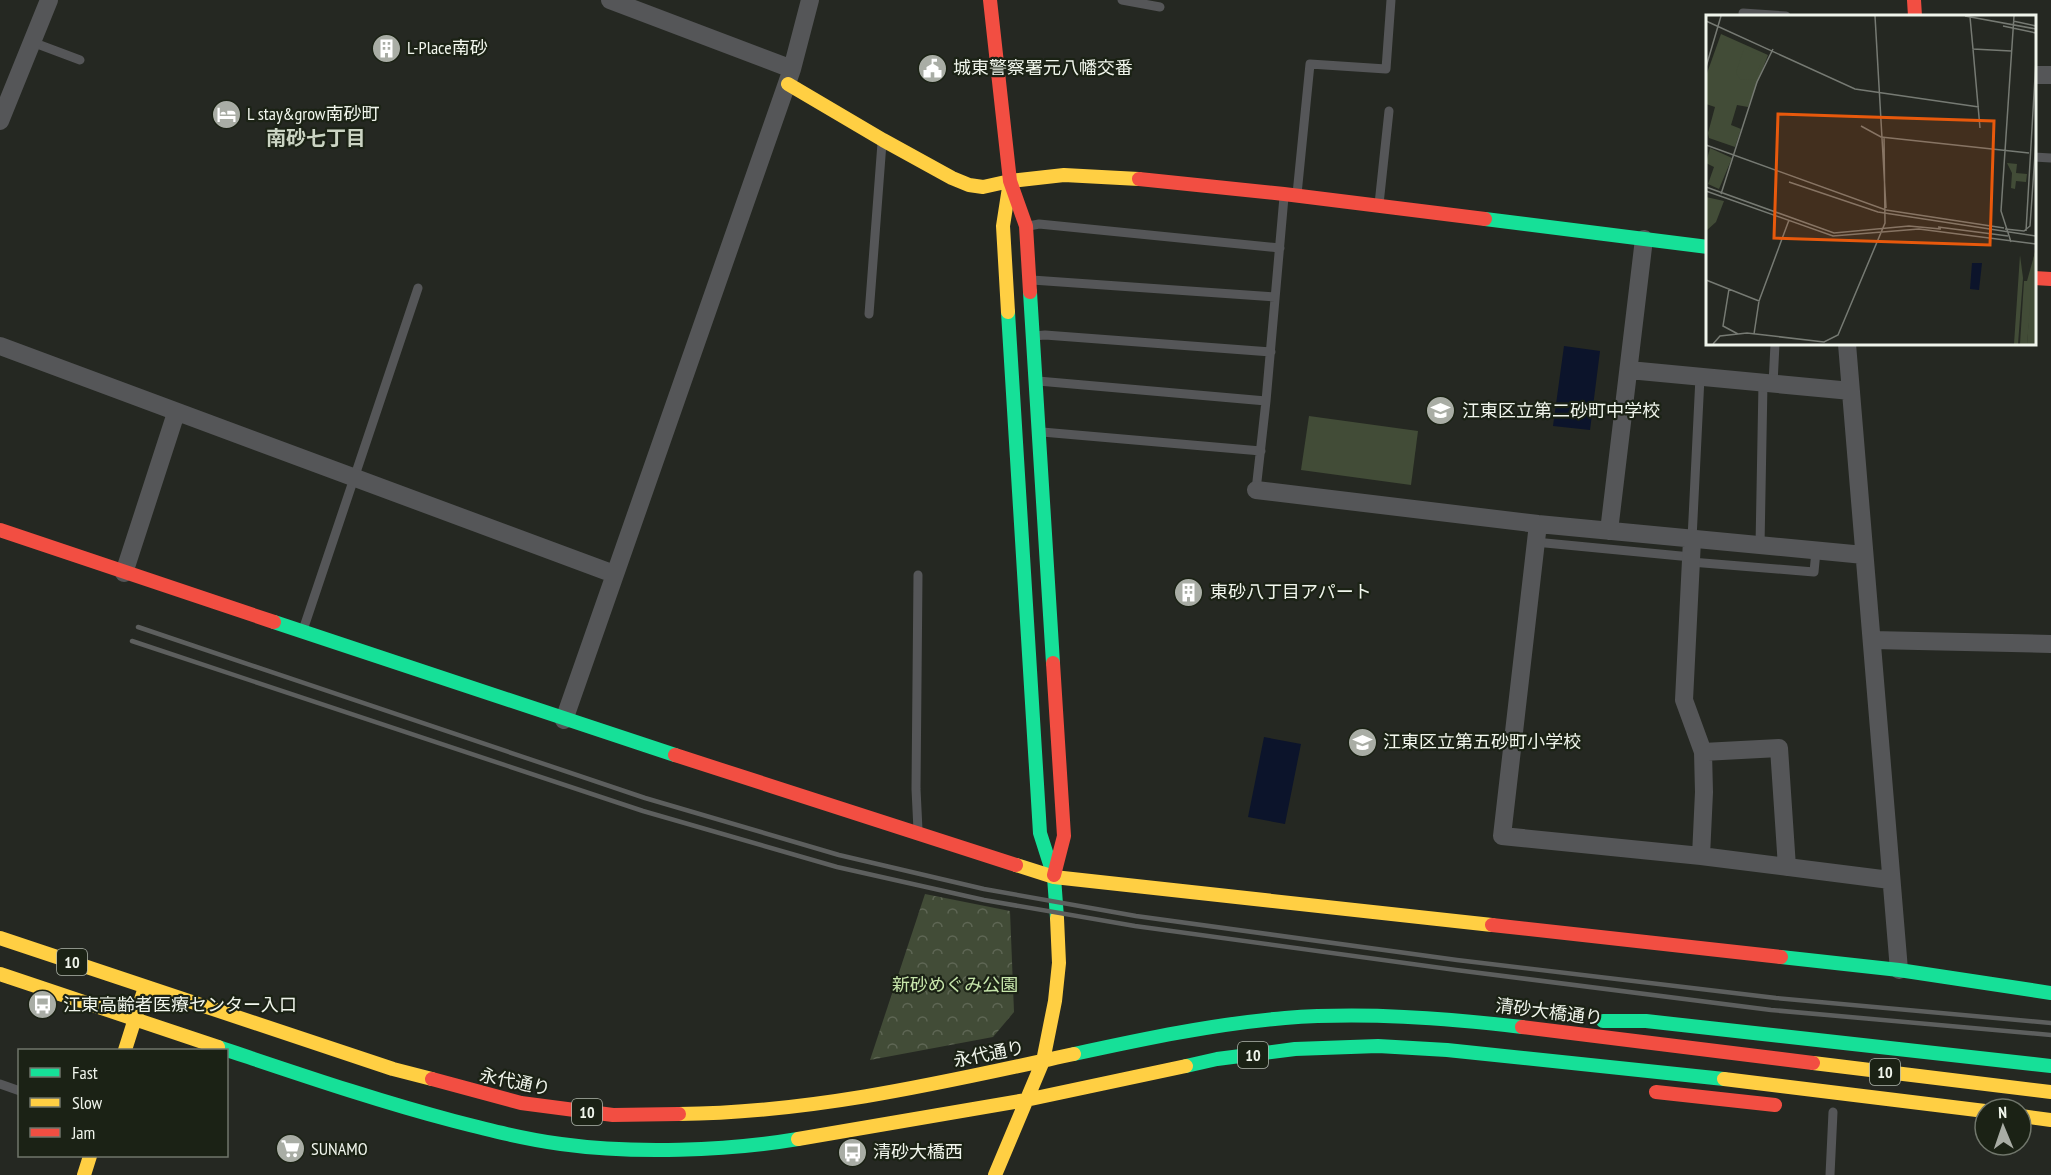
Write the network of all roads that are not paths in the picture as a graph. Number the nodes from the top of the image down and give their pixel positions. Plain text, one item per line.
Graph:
1 (49, 0) edge
2 (610, 0) edge
3 (810, 0) edge
4 (990, 0) edge
5 (1122, 0) edge
6 (1391, 0) edge
7 (1914, 0) edge
8 (1161, 7) dead end
9 (1743, 13) dead end
10 (1772, 15) edge
11 (1915, 15) edge
12 (32, 42) junction
13 (80, 60) dead end
14 (790, 76) junction
15 (1389, 111) dead end
16 (0, 121) edge
17 (883, 140) junction
18 (2036, 157) edge
19 (2051, 158) edge
20 (1010, 181) junction
21 (1291, 195) junction
22 (1379, 206) junction
23 (1026, 226) junction
24 (1644, 239) junction
25 (1706, 247) edge
26 (1280, 248) junction
27 (1029, 279) junction
28 (418, 288) dead end
29 (1275, 297) junction
30 (869, 314) dead end
31 (1033, 336) junction
32 (1775, 345) edge
33 (1847, 345) edge
34 (0, 346) edge
35 (1271, 352) junction
36 (1629, 370) junction
37 (1700, 377) junction
38 (1036, 381) junction
39 (1768, 383) junction
40 (1851, 391) junction
41 (1266, 401) junction
42 (176, 413) junction
43 (1039, 432) junction
44 (1260, 451) junction
45 (354, 478) junction
46 (1256, 490) joint
47 (0, 530) edge
48 (1610, 531) junction
49 (1536, 533) junction
50 (1760, 546) junction
51 (1816, 551) junction
52 (1691, 553) junction
53 (1864, 555) junction
54 (124, 573) junction
55 (614, 574) junction
56 (918, 575) dead end
57 (302, 632) junction
58 (1872, 640) junction
59 (2051, 644) edge
60 (564, 720) junction
61 (1703, 752) junction
62 (918, 833) junction
63 (1701, 856) junction
64 (1787, 867) junction
65 (1054, 877) junction
66 (1890, 880) junction
67 (0, 938) edge
68 (1899, 970) junction
69 (0, 974) edge
70 (145, 987) junction
71 (2051, 993) edge
72 (135, 1020) junction
73 (1471, 1021) junction
74 (125, 1049) edge
75 (223, 1049) edge
76 (228, 1051) edge
77 (1483, 1053) junction
78 (1043, 1062) junction
79 (2051, 1066) edge
80 (1598, 1080) dead end
81 (0, 1084) edge
82 (18, 1090) edge
83 (1644, 1090) dead end
84 (2051, 1092) edge
85 (1026, 1100) junction
86 (1785, 1107) dead end
87 (1973, 1110) edge
88 (1832, 1112) dead end
89 (2033, 1118) edge
90 (2051, 1120) edge
91 (1005, 1151) junction
92 (90, 1157) edge
93 (84, 1175) edge
94 (995, 1175) edge
95 (1001, 1175) edge
96 (1830, 1175) edge

1 - 12 street
2 - 14 street
3 - 14 street
4 - 20 street
5 - 8 lane
6 - 21 lane
7 - 11 street
9 - 10 lane
12 - 13 lane
12 - 16 street
14 - 17 street
14 - 55 street
15 - 22 lane
17 - 20 street
17 - 30 lane
18 - 19 lane
20 - 21 street
20 - 23 street
20 - 65 street
21 - 22 street
21 - 26 lane
22 - 24 street
23 - 26 lane
23 - 27 street
24 - 25 street
24 - 36 street
26 - 29 lane
27 - 29 lane
27 - 31 street
28 - 45 lane
29 - 35 lane
31 - 35 lane
31 - 38 street
32 - 39 lane
33 - 40 street
34 - 42 street
35 - 41 lane
36 - 37 street
36 - 48 street
37 - 39 street
37 - 52 lane
38 - 41 lane
38 - 43 street
39 - 40 street
39 - 50 lane
40 - 53 street
41 - 44 lane
42 - 45 street
42 - 54 street
43 - 44 lane
43 - 65 street
44 - 46 lane
45 - 55 street
45 - 57 lane
46 - 49 street
47 - 54 street
48 - 49 street
48 - 52 street
49 - 52 lane
49 - 63 street
50 - 51 street
50 - 52 street
51 - 52 lane
51 - 53 street
52 - 61 street
53 - 58 street
54 - 57 street
55 - 60 street
56 - 62 lane
57 - 60 street
58 - 59 street
58 - 66 street
60 - 62 street
61 - 63 street
61 - 64 street
62 - 65 street
63 - 64 street
64 - 66 street
65 - 68 street
65 - 78 street
66 - 68 street
67 - 70 street, 永代通り / 10
68 - 71 street
69 - 72 street, 10
70 - 72 street
70 - 78 street, 永代通り / 10
72 - 74 street
72 - 75 street, 10
73 - 78 street, 清砂大橋通り / 10
73 - 79 street
73 - 84 street, 清砂大橋通り / 10
76 - 85 street, 10
77 - 80 street
77 - 85 street, 10
77 - 87 street, 10
78 - 85 street
81 - 82 lane
83 - 86 street
85 - 91 street
88 - 96 lane
89 - 90 street
91 - 94 street
91 - 95 street
92 - 93 street

